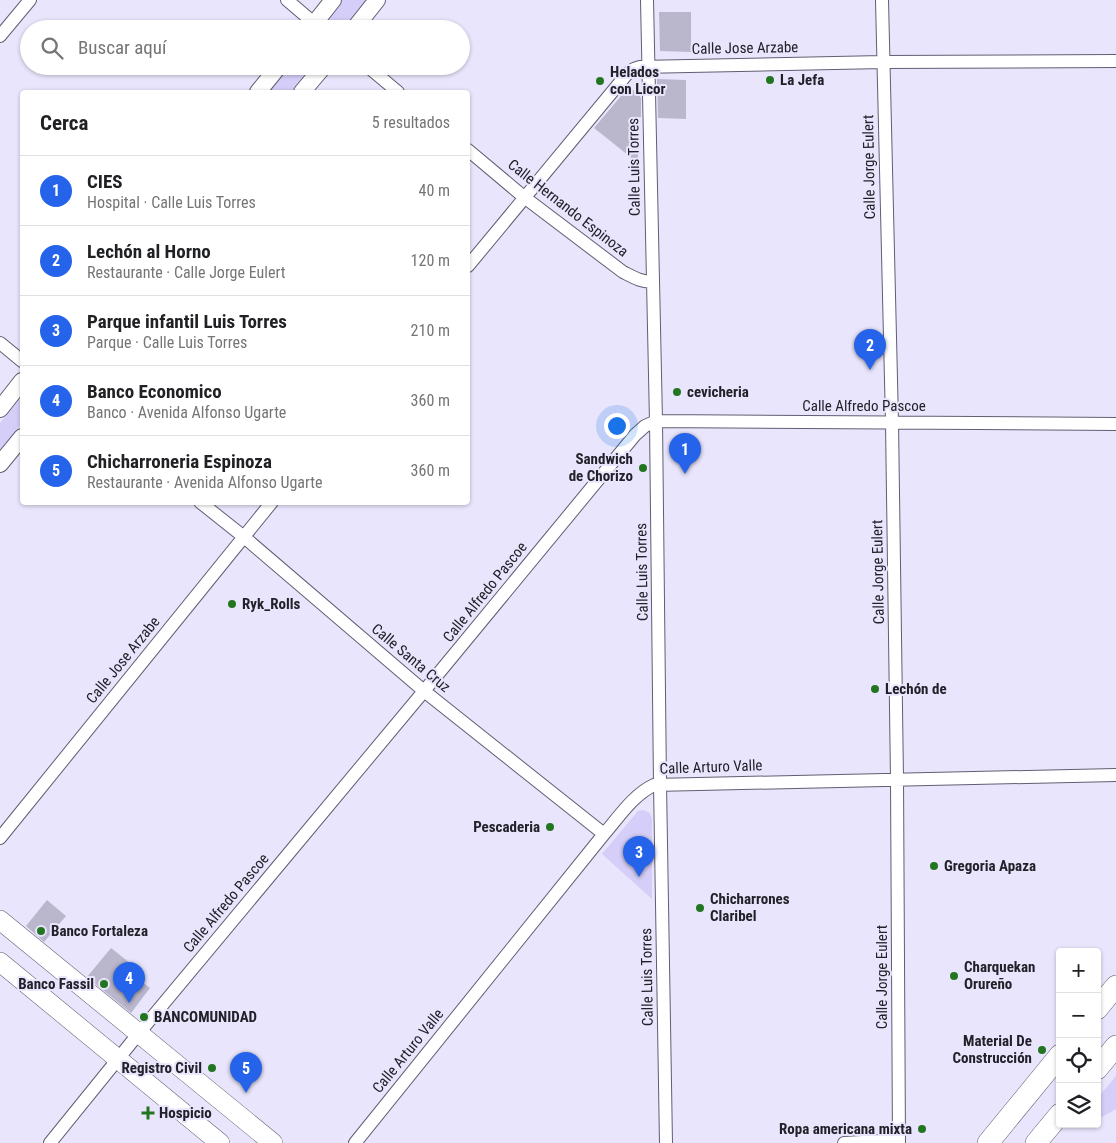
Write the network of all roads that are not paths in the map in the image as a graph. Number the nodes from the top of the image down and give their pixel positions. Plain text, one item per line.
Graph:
1 (30, 0) edge
2 (286, 0) edge
3 (333, 0) edge
4 (378, 0) edge
5 (647, 0) edge
6 (882, 0) edge
7 (307, 20) edge
8 (320, 20) edge
9 (361, 20) edge
10 (0, 36) edge
11 (1116, 60) edge
12 (883, 62) junction
13 (648, 66) junction
14 (272, 75) edge
15 (316, 75) edge
16 (378, 75) edge
17 (260, 90) edge
18 (304, 90) edge
19 (396, 90) edge
20 (470, 152) edge
21 (524, 197) junction
22 (470, 264) edge
23 (653, 282) junction
24 (0, 343) edge
25 (20, 359) edge
26 (20, 384) edge
27 (0, 409) edge
28 (656, 421) junction
29 (892, 422) junction
30 (1116, 424) edge
31 (20, 439) edge
32 (0, 464) edge
33 (204, 505) edge
34 (270, 505) edge
35 (244, 537) junction
36 (424, 691) junction
37 (1116, 776) edge
38 (897, 779) junction
39 (660, 784) junction
40 (604, 834) junction
41 (0, 838) edge
42 (0, 920) edge
43 (0, 962) edge
44 (1116, 986) edge
45 (1101, 1004) edge
46 (139, 1033) junction
47 (1116, 1046) edge
48 (118, 1060) junction
49 (1056, 1060) edge
50 (1101, 1064) edge
51 (1056, 1119) edge
52 (899, 1141) edge
53 (50, 1143) edge
54 (220, 1143) edge
55 (273, 1143) edge
56 (355, 1143) edge
57 (666, 1143) edge
58 (844, 1143) edge
59 (988, 1143) edge
60 (1036, 1143) edge

1 - 10 street
2 - 7 street
3 - 8 street
4 - 9 street
5 - 13 street, Calle Luis Torres
6 - 12 street, Calle Jorge Eulert
11 - 12 street, Calle Jose Arzabe
12 - 13 street, Calle Jose Arzabe
12 - 29 street, Calle Jorge Eulert
13 - 21 street, Calle Jose Arzabe
13 - 23 street, Calle Luis Torres
14 - 17 street
15 - 18 street
16 - 19 street
20 - 21 street, Calle Hernando Espinoza
21 - 22 street, Calle Jose Arzabe
21 - 23 street, Calle Hernando Espinoza
23 - 28 street, Calle Luis Torres
24 - 25 street
26 - 27 street
28 - 29 street, Calle Alfredo Pascoe
28 - 36 street, Calle Alfredo Pascoe
28 - 39 street, Calle Luis Torres
29 - 30 street, Calle Alfredo Pascoe
29 - 38 street, Calle Jorge Eulert
31 - 32 street
33 - 35 street, Calle Santa Cruz
34 - 35 street, Calle Jose Arzabe
35 - 36 street, Calle Santa Cruz
35 - 41 street, Calle Jose Arzabe
36 - 40 street, Calle Santa Cruz
36 - 46 street, Calle Alfredo Pascoe
37 - 38 street, Calle Arturo Valle
38 - 39 street, Calle Arturo Valle
38 - 52 street, Calle Jorge Eulert
39 - 40 street, Calle Arturo Valle
39 - 57 street, Calle Luis Torres
40 - 56 street, Calle Arturo Valle
42 - 46 main road
43 - 48 main road
44 - 45 highway
46 - 48 street, Calle Alfredo Pascoe
46 - 55 main road
47 - 50 highway
48 - 53 street, Calle Alfredo Pascoe
48 - 54 main road
49 - 59 highway
51 - 60 highway
52 - 58 street

